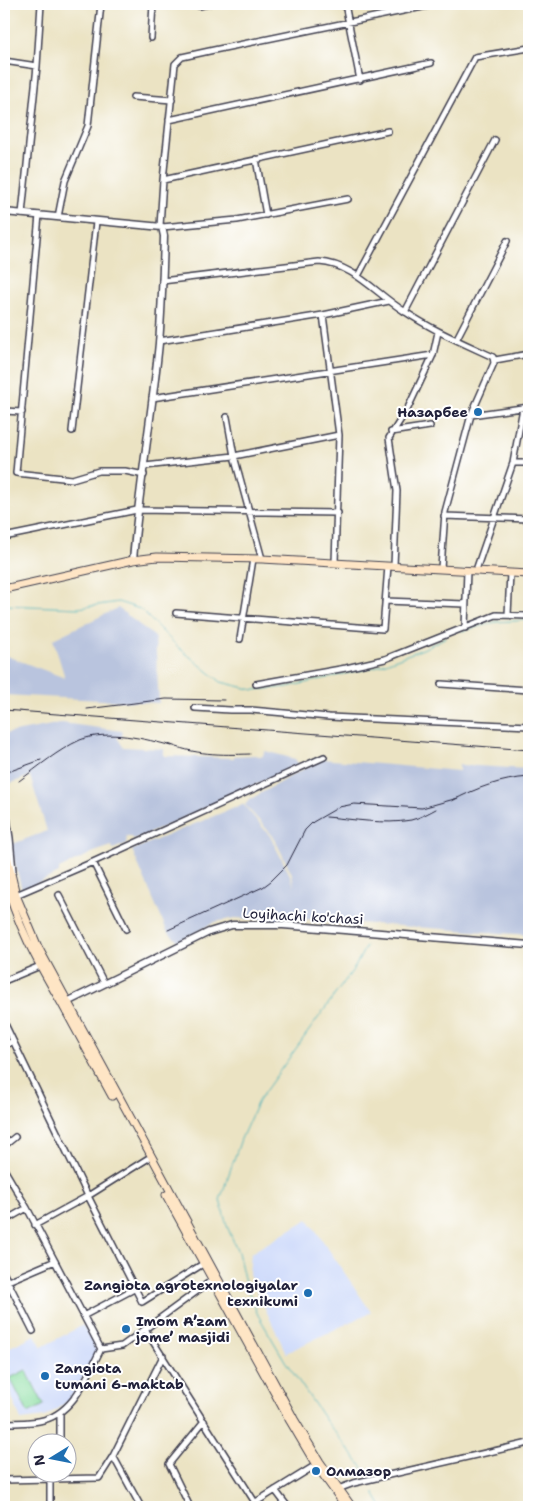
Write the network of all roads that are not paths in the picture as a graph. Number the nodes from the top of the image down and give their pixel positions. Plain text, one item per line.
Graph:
1 (41, 4) edge
2 (101, 4) edge
3 (153, 4) edge
4 (196, 4) edge
5 (208, 4) edge
6 (345, 4) edge
7 (437, 4) edge
8 (348, 23) junction
9 (151, 38) dead end
10 (529, 48) edge
11 (4, 61) edge
12 (431, 63) dead end
13 (36, 66) junction
14 (360, 80) junction
15 (133, 97) dead end
16 (172, 100) junction
17 (169, 120) junction
18 (388, 131) dead end
19 (495, 140) dead end
20 (256, 159) junction
21 (163, 180) junction
22 (348, 199) dead end
23 (4, 212) edge
24 (22, 214) junction
25 (39, 215) junction
26 (266, 215) junction
27 (58, 217) junction
28 (96, 222) junction
29 (161, 226) junction
30 (507, 241) dead end
31 (358, 276) junction
32 (162, 281) junction
33 (389, 301) junction
34 (405, 312) junction
35 (323, 315) junction
36 (438, 332) junction
37 (456, 340) junction
38 (159, 341) junction
39 (433, 354) junction
40 (529, 354) edge
41 (495, 360) junction
42 (330, 370) junction
43 (152, 398) junction
44 (526, 407) edge
45 (4, 411) edge
46 (22, 412) junction
47 (470, 415) junction
48 (227, 417) dead end
49 (430, 426) dead end
50 (72, 430) dead end
51 (391, 432) junction
52 (339, 435) junction
53 (234, 456) junction
54 (512, 463) junction
55 (529, 463) edge
56 (145, 466) junction
57 (144, 475) junction
58 (137, 510) junction
59 (250, 512) junction
60 (338, 514) junction
61 (444, 516) junction
62 (495, 517) junction
63 (529, 519) edge
64 (4, 537) edge
65 (253, 559) junction
66 (262, 559) junction
67 (133, 560) junction
68 (335, 563) junction
69 (391, 566) junction
70 (441, 568) junction
71 (467, 570) junction
72 (476, 570) junction
73 (510, 573) junction
74 (529, 574) edge
75 (4, 589) edge
76 (385, 601) junction
77 (465, 604) junction
78 (176, 613) dead end
79 (508, 615) junction
80 (529, 616) edge
81 (243, 619) junction
82 (465, 628) junction
83 (240, 639) dead end
84 (256, 684) dead end
85 (442, 684) dead end
86 (529, 690) edge
87 (195, 708) dead end
88 (529, 726) edge
89 (324, 757) dead end
90 (4, 798) edge
91 (4, 843) edge
92 (94, 862) junction
93 (4, 875) edge
94 (8, 886) edge
95 (59, 895) dead end
96 (10, 899) edge
97 (126, 929) dead end
98 (529, 945) edge
99 (40, 966) junction
100 (4, 981) edge
101 (104, 983) junction
102 (64, 1003) junction
103 (4, 1022) edge
104 (13, 1041) junction
105 (4, 1046) edge
106 (15, 1137) dead end
107 (4, 1146) edge
108 (147, 1159) junction
109 (4, 1169) edge
110 (88, 1196) junction
111 (27, 1208) junction
112 (4, 1221) edge
113 (35, 1225) junction
114 (55, 1262) junction
115 (205, 1263) junction
116 (4, 1274) edge
117 (214, 1279) junction
118 (8, 1281) junction
119 (136, 1288) junction
120 (84, 1315) junction
121 (145, 1329) junction
122 (33, 1331) dead end
123 (101, 1349) junction
124 (163, 1356) junction
125 (60, 1413) junction
126 (204, 1421) junction
127 (4, 1423) edge
128 (60, 1434) edge
129 (529, 1443) edge
130 (113, 1456) junction
131 (316, 1465) junction
132 (78, 1477) edge
133 (28, 1479) edge
134 (4, 1480) edge
135 (50, 1484) edge
136 (338, 1489) junction
137 (275, 1490) junction
138 (257, 1505) edge
139 (50, 1507) edge
140 (141, 1507) edge
141 (190, 1507) edge
142 (288, 1507) edge
143 (346, 1507) edge
144 (352, 1507) edge

1 - 13 street
2 - 27 street
3 - 9 street
4 - 5 street
6 - 8 street
7 - 8 street
8 - 14 street
8 - 16 street
10 - 31 street
11 - 13 street
12 - 14 street
13 - 24 street
14 - 17 street
15 - 16 street
16 - 17 street
17 - 21 street
18 - 20 street
19 - 34 street
20 - 21 street
20 - 26 street
21 - 29 street
22 - 26 street
23 - 24 street
24 - 25 street
25 - 27 street
25 - 46 street
26 - 29 street
27 - 28 street
28 - 29 street
28 - 50 street
29 - 32 street
30 - 37 street
31 - 32 street
31 - 33 street
32 - 38 street
33 - 34 street
33 - 35 street
34 - 36 street
35 - 38 street
35 - 42 street
36 - 37 street
36 - 39 street
37 - 41 street
38 - 43 street
39 - 42 street
39 - 51 street
40 - 41 street
41 - 47 street
42 - 43 street
42 - 52 street
43 - 56 street
44 - 47 street
44 - 54 street
45 - 46 street
46 - 57 street
47 - 61 street
48 - 53 street
49 - 51 street
51 - 69 street
52 - 53 street
52 - 60 street
53 - 56 street
53 - 59 street
54 - 55 street
54 - 62 street
56 - 57 street
57 - 58 street
58 - 59 street
58 - 64 street
58 - 67 street
59 - 60 street
59 - 66 street
60 - 68 street
61 - 62 street
61 - 70 street
62 - 63 street
62 - 72 street
65 - 66 main road
65 - 67 main road
65 - 81 street
66 - 68 main road
67 - 75 main road
68 - 69 main road
69 - 70 main road
69 - 76 street
70 - 71 main road
71 - 72 main road
71 - 77 street
72 - 73 main road
73 - 74 main road
73 - 79 street
76 - 77 street
76 - 81 street
77 - 82 street
78 - 81 street
79 - 80 street
79 - 82 street
81 - 83 street
82 - 84 street
85 - 86 street
87 - 88 street
89 - 92 street
90 - 94 street
91 - 94 main road
92 - 96 street
92 - 97 street
93 - 94 main road
94 - 96 main road
95 - 101 street
96 - 99 main road
96 - 102 main road
98 - 101 street, Loyihachi ko'chasi
99 - 100 street
99 - 102 main road
101 - 102 street, Loyihachi ko'chasi
102 - 108 main road
102 - 115 main road
103 - 104 street
104 - 105 street
104 - 110 street
106 - 107 street
108 - 110 street
108 - 115 main road
109 - 111 street
110 - 113 street
110 - 119 street
111 - 112 street
111 - 113 street
113 - 114 street
114 - 118 street
114 - 120 street
115 - 117 main road
115 - 119 street
116 - 118 street
117 - 121 street
117 - 131 main road
117 - 136 main road
118 - 122 street
119 - 120 street
120 - 123 street
121 - 123 street
121 - 124 street
123 - 125 street
124 - 126 street
124 - 130 street
125 - 127 street
125 - 128 street
126 - 138 street
126 - 141 street
129 - 136 street
130 - 132 street
130 - 140 street
131 - 137 street
131 - 143 main road
133 - 134 street
135 - 139 street
136 - 144 main road
137 - 138 street
137 - 142 street

